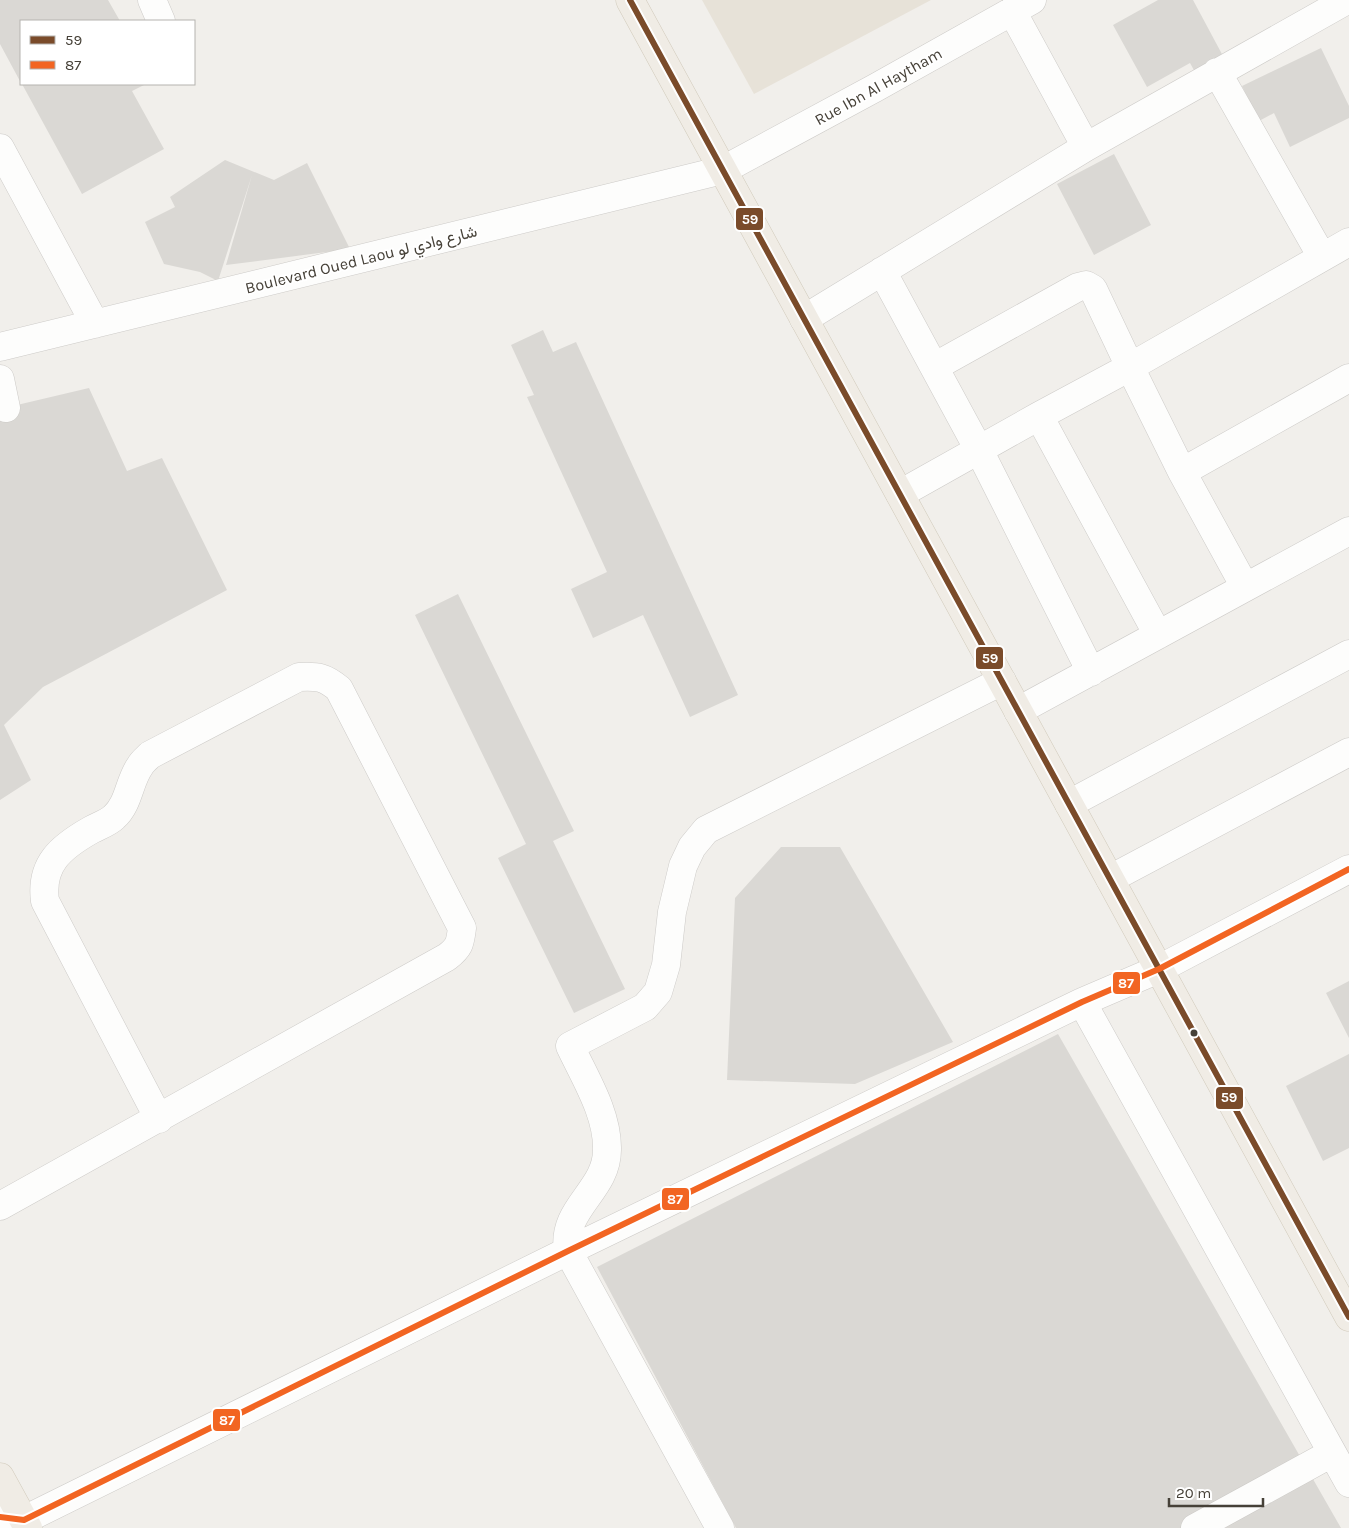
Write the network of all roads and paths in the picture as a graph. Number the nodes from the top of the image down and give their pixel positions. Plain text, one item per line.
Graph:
1 (152, 0) edge
2 (630, 0) edge
3 (1347, 0) edge
4 (1022, 5) edge
5 (162, 20) edge
6 (1216, 72) junction
7 (1086, 147) junction
8 (0, 148) edge
9 (722, 170) junction
10 (1349, 242) edge
11 (1322, 257) junction
12 (882, 271) junction
13 (804, 319) junction
14 (95, 324) junction
15 (0, 347) edge
16 (934, 367) junction
17 (1130, 367) junction
18 (1349, 378) edge
19 (0, 379) edge
20 (6, 408) dead end
21 (1039, 416) junction
22 (979, 450) junction
23 (1182, 472) junction
24 (900, 494) junction
25 (1349, 532) edge
26 (1245, 587) junction
27 (1158, 636) junction
28 (1349, 654) edge
29 (1091, 672) junction
30 (1002, 681) junction
31 (1018, 711) junction
32 (1349, 752) edge
33 (1069, 804) junction
34 (1349, 869) edge
35 (1110, 879) junction
36 (1159, 969) junction
37 (1082, 1002) junction
38 (159, 1119) junction
39 (0, 1206) edge
40 (568, 1251) junction
41 (1349, 1317) edge
42 (1332, 1453) junction
43 (0, 1477) edge
44 (1349, 1483) edge
45 (17, 1522) edge
46 (720, 1528) edge
47 (1195, 1528) edge

1 - 5 street
2 - 9 main road
3 - 6 street
4 - 7 street
4 - 9 street, Rue Ibn Al Haytham
6 - 7 street
6 - 11 street
7 - 12 street
8 - 14 street
9 - 13 main road
9 - 14 street, Boulevard Oued Laou شارع وادي لو
10 - 11 street
11 - 17 street
12 - 13 street
12 - 16 street
13 - 24 main road
14 - 15 street, Boulevard Oued Laou شارع وادي لو
16 - 17 street
16 - 22 street
17 - 21 street
17 - 23 street
18 - 23 street
19 - 20 street
21 - 22 street
21 - 27 street
22 - 24 street
22 - 29 street
23 - 26 street
24 - 30 main road
25 - 26 street
26 - 27 street
27 - 29 street
28 - 33 street
29 - 31 street
30 - 31 main road
30 - 40 street
31 - 33 main road
32 - 35 street
33 - 35 main road
34 - 36 street
35 - 36 main road
36 - 37 street
36 - 41 main road
37 - 40 street
37 - 42 street
38 - 38 street
38 - 39 street
40 - 45 street
40 - 46 street
42 - 44 street
42 - 47 street
43 - 45 main road

